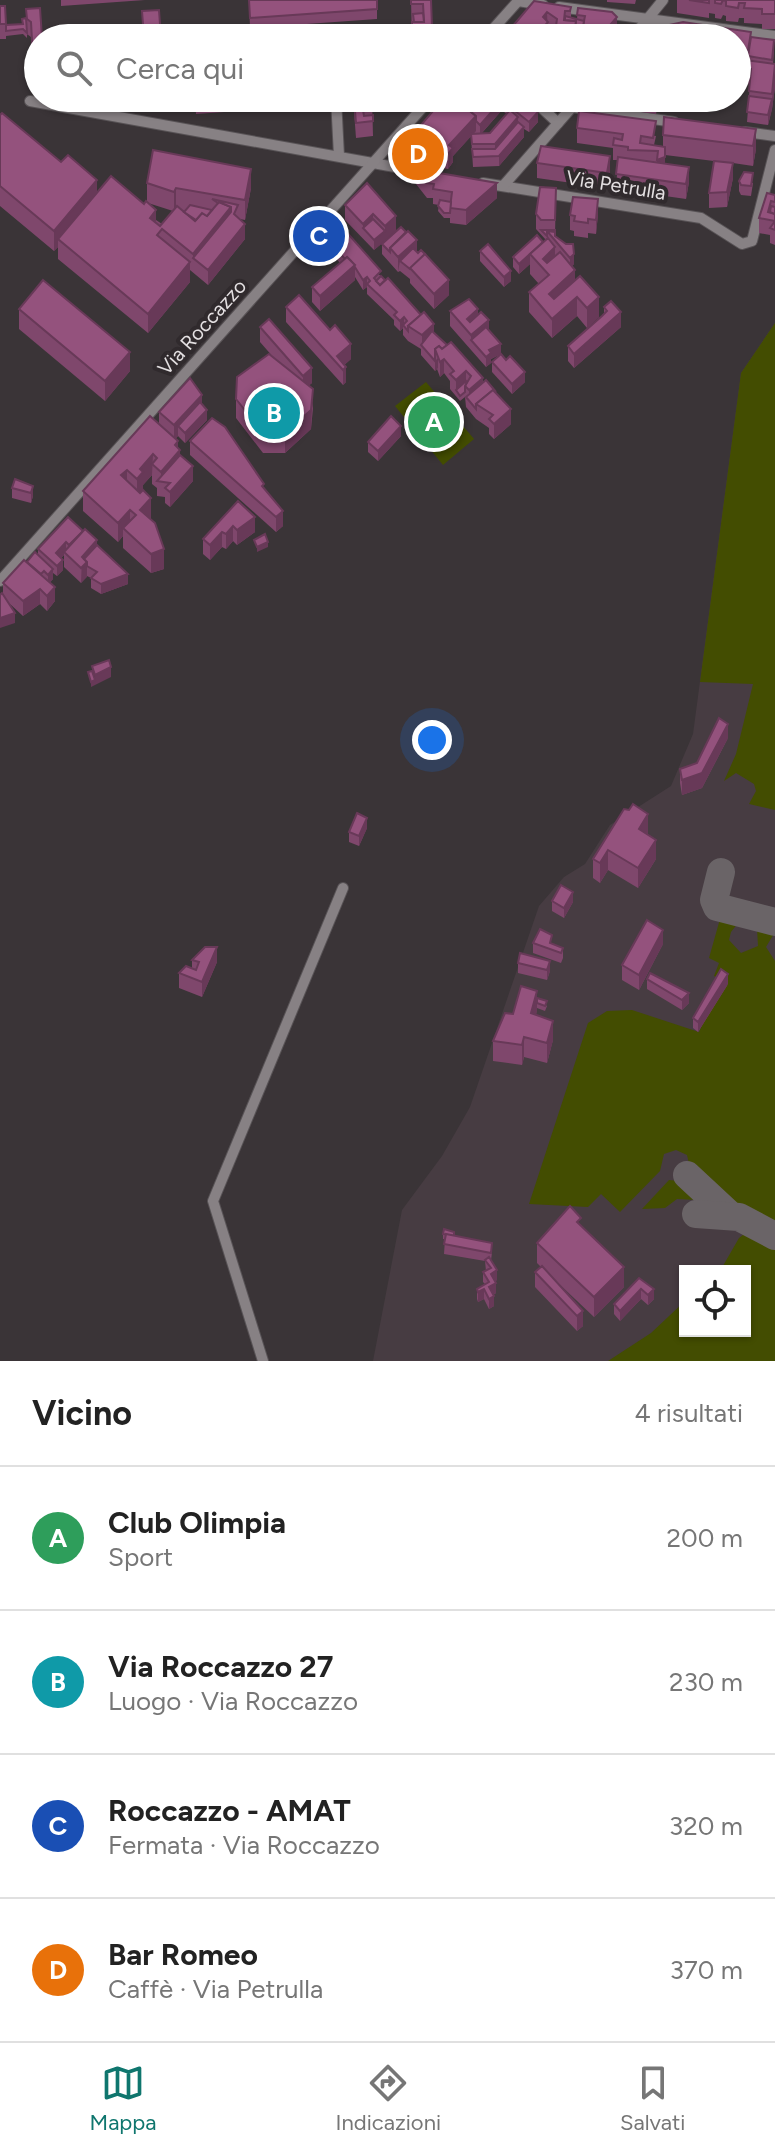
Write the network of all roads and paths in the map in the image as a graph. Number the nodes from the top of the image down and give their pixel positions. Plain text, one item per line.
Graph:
1 (663, 0) edge
2 (518, 1) edge
3 (648, 19) junction
4 (497, 24) edge
5 (644, 24) edge
6 (685, 24) edge
7 (751, 33) edge
8 (775, 36) edge
9 (92, 112) edge
10 (337, 112) edge
11 (418, 112) edge
12 (546, 112) edge
13 (567, 112) edge
14 (605, 112) edge
15 (558, 123) junction
16 (681, 123) edge
17 (728, 130) edge
18 (775, 136) edge
19 (775, 150) edge
20 (339, 156) junction
21 (373, 162) junction
22 (445, 176) edge
23 (474, 181) edge
24 (503, 186) junction
25 (0, 581) edge
26 (343, 888) dead end
27 (263, 1361) edge

1 - 3 street
2 - 3 street
2 - 4 street
3 - 5 street
3 - 6 street
7 - 8 street
9 - 20 street
10 - 20 street
11 - 21 street, Via Roccazzo
12 - 15 street
13 - 15 street
14 - 16 street
15 - 24 street
17 - 18 street
19 - 24 street, Via Petrulla
20 - 21 street
21 - 22 street
21 - 25 street, Via Roccazzo
23 - 24 street, Via Petrulla
26 - 27 street

